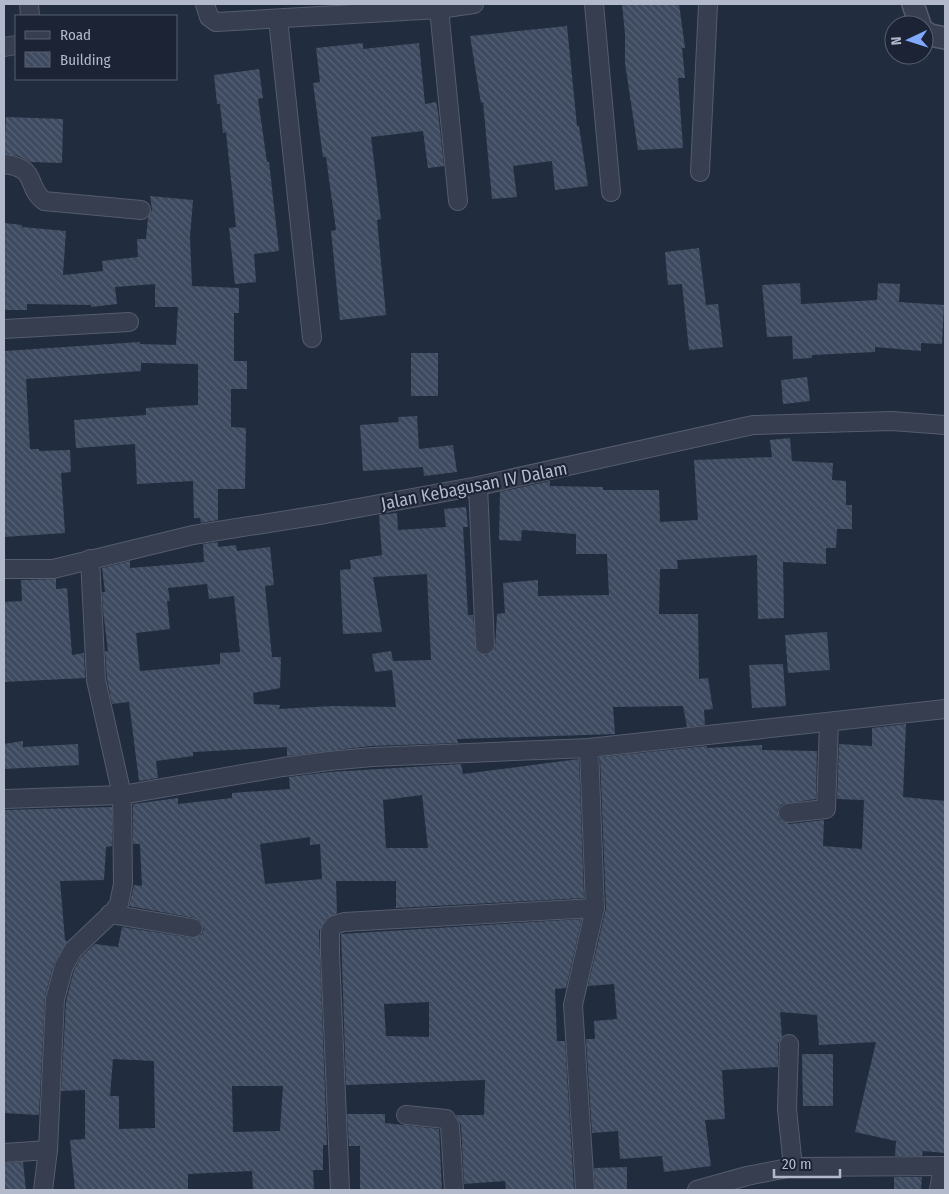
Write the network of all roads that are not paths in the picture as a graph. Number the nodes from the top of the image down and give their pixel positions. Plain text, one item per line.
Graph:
1 (206, 4) edge
2 (474, 4) edge
3 (594, 4) edge
4 (708, 4) edge
5 (395, 8) edge
6 (439, 9) junction
7 (278, 19) junction
8 (4, 164) edge
9 (700, 172) dead end
10 (611, 192) dead end
11 (458, 201) dead end
12 (141, 210) dead end
13 (129, 322) dead end
14 (4, 329) edge
15 (312, 338) dead end
16 (945, 425) edge
17 (478, 486) junction
18 (90, 559) junction
19 (4, 569) edge
20 (485, 646) dead end
21 (945, 709) edge
22 (829, 723) junction
23 (589, 748) junction
24 (122, 795) junction
25 (4, 799) edge
26 (788, 813) dead end
27 (595, 908) junction
28 (110, 914) junction
29 (193, 928) dead end
30 (789, 1044) dead end
31 (406, 1115) dead end
32 (4, 1153) edge
33 (47, 1154) junction
34 (4, 1161) edge
35 (944, 1166) edge
36 (793, 1167) junction
37 (43, 1190) edge
38 (340, 1190) edge
39 (454, 1190) edge
40 (585, 1190) edge
41 (698, 1190) edge
42 (940, 1190) edge

1 - 7 street
2 - 6 street
3 - 10 street
4 - 9 street
5 - 6 street
5 - 7 street
6 - 11 street
7 - 15 street
8 - 12 street
13 - 14 street
16 - 17 street, Jalan Kebagusan IV Dalam
17 - 18 street, Jalan Kebagusan IV Dalam
17 - 20 street
18 - 19 street, Jalan Kebagusan IV Dalam
18 - 24 street
21 - 22 street
22 - 23 street
22 - 26 street
23 - 24 street
23 - 27 street
24 - 25 street
24 - 28 street
27 - 38 street
27 - 40 street
28 - 29 street
28 - 33 street
30 - 36 street
31 - 39 street
32 - 33 street
33 - 34 street
33 - 37 street
35 - 36 street
35 - 42 street
36 - 41 street

